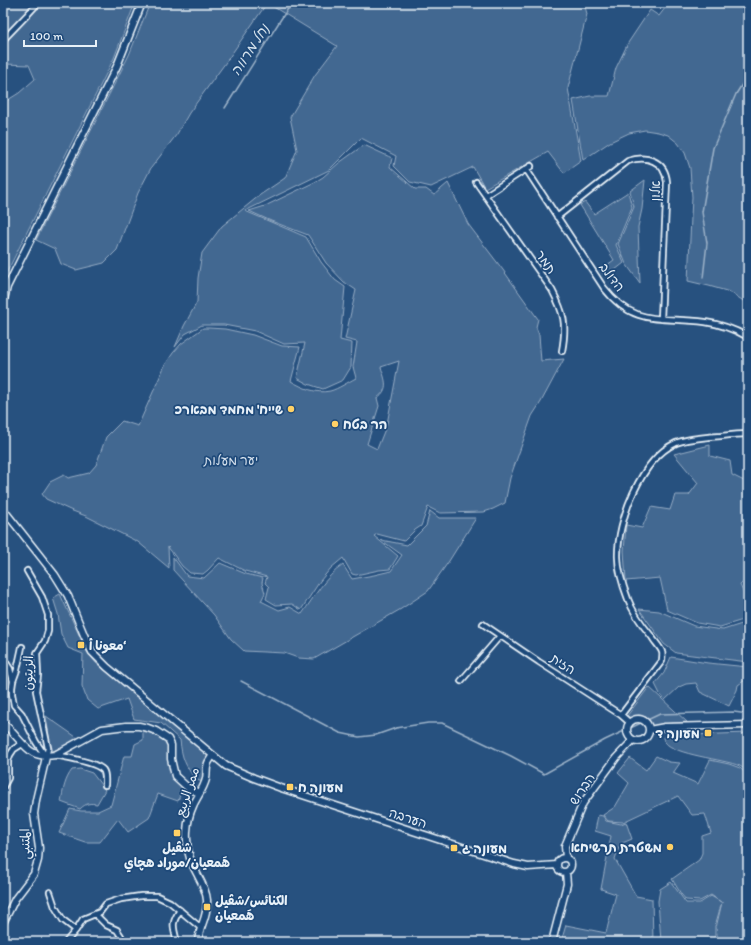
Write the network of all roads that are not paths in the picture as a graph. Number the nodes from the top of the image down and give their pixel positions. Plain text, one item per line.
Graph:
1 (38, 3) edge
2 (142, 3) edge
3 (3, 40) edge
4 (531, 166) dead end
5 (526, 169) junction
6 (476, 182) dead end
7 (486, 196) junction
8 (557, 217) junction
9 (3, 304) edge
10 (661, 319) junction
11 (748, 337) edge
12 (562, 351) dead end
13 (748, 434) edge
14 (3, 509) edge
15 (28, 571) dead end
16 (483, 624) dead end
17 (500, 636) junction
18 (22, 647) dead end
19 (3, 658) edge
20 (13, 681) junction
21 (461, 681) dead end
22 (621, 715) junction
23 (630, 722) junction
24 (3, 723) edge
25 (748, 726) edge
26 (649, 730) junction
27 (633, 740) junction
28 (22, 744) junction
29 (55, 755) junction
30 (212, 755) junction
31 (46, 757) junction
32 (105, 785) dead end
33 (3, 787) edge
34 (199, 793) junction
35 (566, 858) junction
36 (557, 865) junction
37 (566, 872) junction
38 (50, 892) dead end
39 (180, 910) junction
40 (95, 914) junction
41 (3, 923) edge
42 (201, 928) junction
43 (76, 930) junction
44 (66, 942) edge
45 (119, 942) edge
46 (177, 942) edge
47 (198, 942) edge
48 (552, 942) edge

1 - 3 street
2 - 9 main road
4 - 5 street
5 - 7 street
5 - 8 street, הדולב
6 - 7 street, תמר
7 - 12 street, תמר
8 - 10 street, הדולב
8 - 10 street, אלון
10 - 11 street, הדולב
13 - 22 street
14 - 30 main road, הערבה
15 - 31 street, الزيتون
16 - 17 street, הזית
17 - 21 street
17 - 22 street, הזית
18 - 20 street
19 - 20 street
20 - 31 street
22 - 23 street, הזית
23 - 26 main road
23 - 27 main road
24 - 28 main road
25 - 26 main road
26 - 27 main road
27 - 35 main road, הברוש
28 - 31 main road
28 - 33 street
29 - 31 main road
29 - 32 street
29 - 34 main road
30 - 34 main road, ممر الربيع
30 - 36 main road, הערבה
31 - 41 main road, المتنبي
34 - 42 main road, ممر الربيع
35 - 36 main road
35 - 37 main road
36 - 37 main road
37 - 48 main road
38 - 43 street
39 - 40 street
39 - 42 street
39 - 46 street
40 - 43 street
40 - 45 street
42 - 47 main road, ممر الربيع
43 - 44 street

